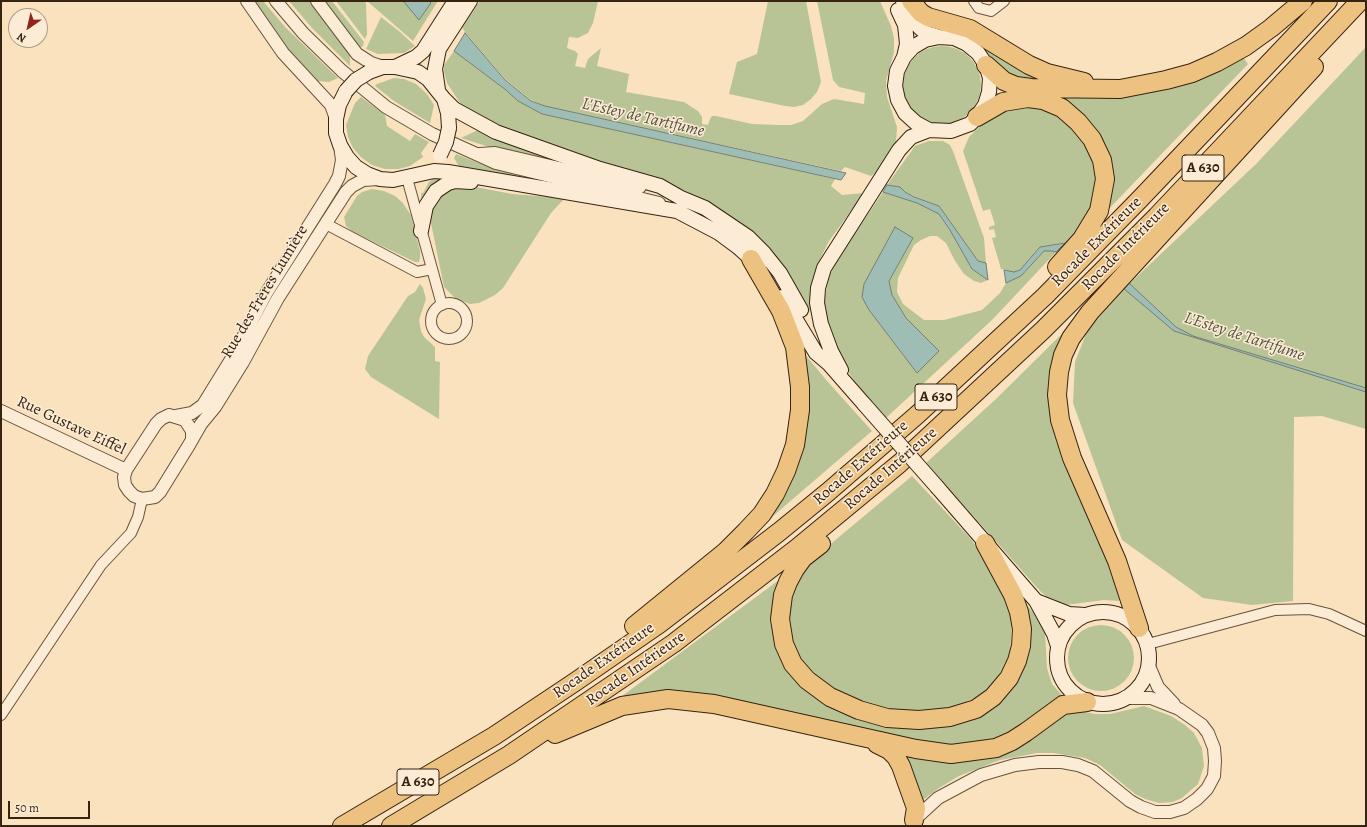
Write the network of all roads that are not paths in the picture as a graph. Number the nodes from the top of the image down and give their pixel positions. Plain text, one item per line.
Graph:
1 (247, 1) edge
2 (276, 1) edge
3 (317, 1) edge
4 (455, 1) edge
5 (470, 1) edge
6 (894, 1) edge
7 (903, 1) edge
8 (911, 1) edge
9 (974, 1) edge
10 (1004, 1) edge
11 (1303, 1) edge
12 (1328, 1) edge
13 (1360, 1) edge
14 (1366, 3) edge
15 (939, 37) junction
16 (904, 58) junction
17 (986, 65) junction
18 (389, 67) junction
19 (1140, 85) junction
20 (441, 95) junction
21 (977, 117) junction
22 (336, 119) junction
23 (929, 130) junction
24 (340, 145) junction
25 (413, 176) junction
26 (380, 179) junction
27 (542, 187) junction
28 (679, 205) junction
29 (326, 224) junction
30 (421, 232) junction
31 (751, 259) junction
32 (432, 270) junction
33 (442, 305) dead end
34 (1043, 330) junction
35 (829, 364) junction
36 (864, 404) junction
37 (1, 411) edge
38 (176, 416) junction
39 (192, 440) junction
40 (126, 470) junction
41 (828, 492) junction
42 (142, 499) junction
43 (985, 543) junction
44 (1036, 601) junction
45 (1085, 615) junction
46 (1139, 628) junction
47 (1366, 631) edge
48 (1148, 644) junction
49 (1058, 646) junction
50 (1149, 666) junction
51 (1128, 698) junction
52 (1087, 702) junction
53 (1179, 709) junction
54 (1, 715) edge
55 (494, 736) junction
56 (864, 738) junction
57 (509, 755) junction
58 (912, 823) edge
59 (342, 826) edge
60 (391, 826) edge

1 - 22 street
2 - 28 street
3 - 18 street
4 - 18 main road
5 - 20 main road
6 - 16 main road
7 - 15 main road
8 - 19 highway
9 - 10 street
11 - 19 highway
12 - 41 highway, Rocade Extérieure / A 630
13 - 34 highway, Rocade Intérieure / A 630
14 - 46 highway
15 - 16 main road
15 - 17 main road
16 - 23 main road
17 - 19 highway
17 - 21 main road
18 - 20 main road
18 - 22 main road, bridge
20 - 25 main road, bridge
20 - 28 main road
21 - 23 main road
21 - 41 highway
22 - 24 main road
23 - 36 main road
24 - 26 main road
24 - 38 street, Rue des Frères Lumière
25 - 26 main road
25 - 27 main road
25 - 30 street
26 - 29 street, Rue des Frères Lumière
27 - 28 main road
27 - 30 main road
28 - 31 main road
28 - 35 main road
29 - 32 street
29 - 39 street, Rue des Frères Lumière
30 - 32 street
31 - 35 main road
31 - 55 highway
32 - 33 street
34 - 43 highway
34 - 57 highway, Rocade Intérieure / A 630
35 - 36 main road
36 - 43 main road, bridge
37 - 40 street, Rue Gustave Eiffel
38 - 39 street
38 - 40 street, Rue des Frères Lumière
39 - 42 street, Rue des Frères Lumière
40 - 42 street
41 - 55 highway, Rocade Extérieure / A 630
42 - 54 street
43 - 44 main road
44 - 45 main road
44 - 49 main road
45 - 46 main road
45 - 49 main road
46 - 48 main road
47 - 48 street
48 - 50 main road
49 - 52 main road
50 - 51 main road
50 - 53 street
51 - 52 main road
51 - 53 street
52 - 56 highway
53 - 58 street
55 - 59 highway, Rocade Extérieure / A 630
56 - 57 highway
56 - 58 highway
57 - 60 highway, Rocade Intérieure / A 630

